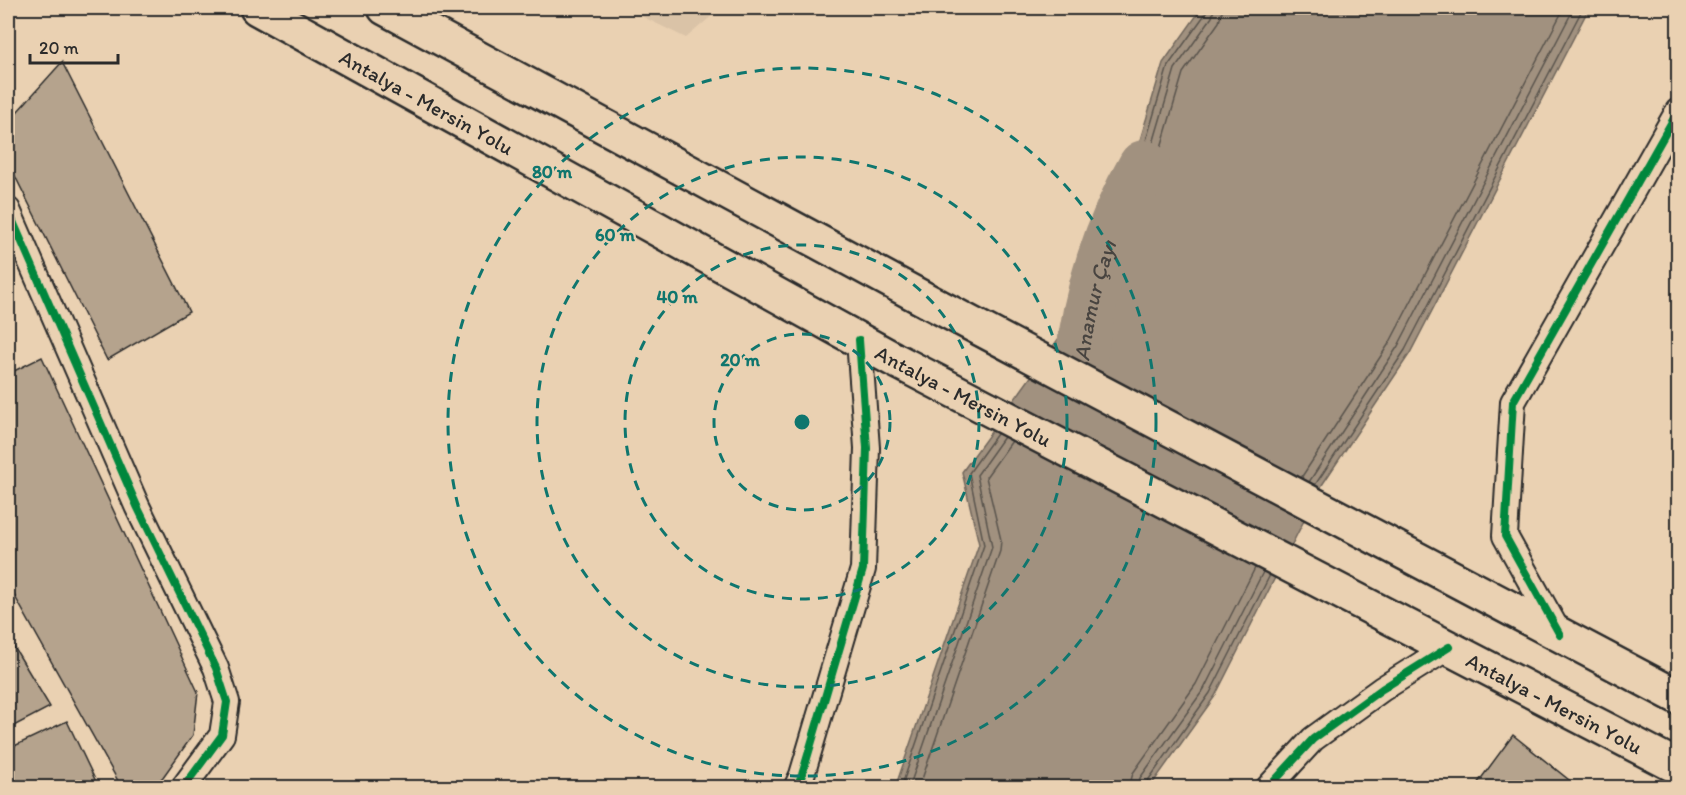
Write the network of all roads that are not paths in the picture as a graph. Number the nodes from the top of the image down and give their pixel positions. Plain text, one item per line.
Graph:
1 (257, 8) edge
2 (385, 8) edge
3 (1678, 111) edge
4 (8, 210) edge
5 (859, 340) junction
6 (1560, 635) junction
7 (1435, 639) junction
8 (1678, 697) edge
9 (1678, 767) edge
10 (183, 788) edge
11 (796, 788) edge
12 (1268, 788) edge

1 - 5 highway, Antalya - Mersin Yolu
2 - 6 highway
3 - 6 street
4 - 10 street
5 - 7 highway, Antalya - Mersin Yolu
5 - 11 street
6 - 8 highway
7 - 9 highway, Antalya - Mersin Yolu
7 - 12 street

